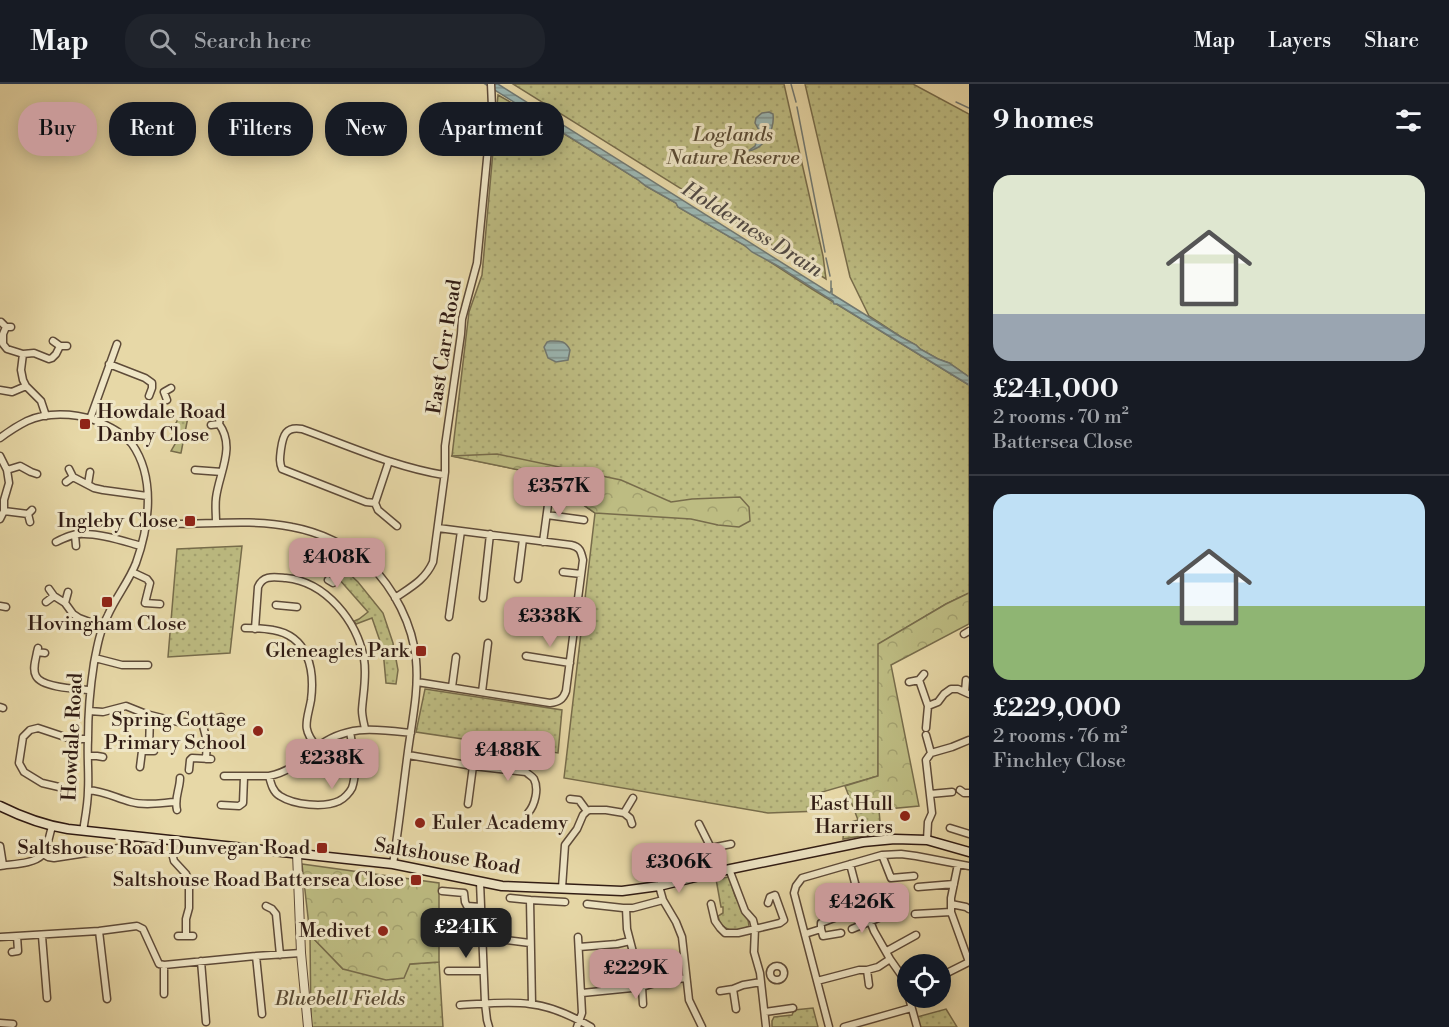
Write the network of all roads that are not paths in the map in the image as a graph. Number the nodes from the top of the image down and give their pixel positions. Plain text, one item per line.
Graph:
1 (491, 88) edge
2 (6, 326) edge
3 (53, 341) dead end
4 (117, 344) dead end
5 (23, 354) junction
6 (109, 364) junction
7 (26, 386) junction
8 (152, 388) junction
9 (171, 388) dead end
10 (0, 390) edge
11 (164, 392) junction
12 (149, 396) dead end
13 (167, 400) dead end
14 (46, 416) junction
15 (90, 419) junction
16 (217, 422) dead end
17 (0, 438) edge
18 (0, 456) edge
19 (389, 461) junction
20 (69, 469) dead end
21 (7, 470) junction
22 (90, 471) dead end
23 (195, 471) dead end
24 (222, 472) junction
25 (38, 473) dead end
26 (444, 475) junction
27 (73, 477) junction
28 (66, 482) dead end
29 (88, 484) junction
30 (524, 490) dead end
31 (147, 496) junction
32 (375, 503) junction
33 (4, 511) junction
34 (547, 515) junction
35 (0, 519) edge
36 (584, 520) dead end
37 (30, 522) dead end
38 (216, 522) junction
39 (146, 523) junction
40 (396, 523) dead end
41 (438, 528) junction
42 (61, 530) dead end
43 (460, 531) junction
44 (490, 534) junction
45 (75, 535) junction
46 (65, 537) junction
47 (522, 539) junction
48 (56, 542) dead end
49 (543, 542) junction
50 (76, 546) dead end
51 (141, 546) junction
52 (132, 572) junction
53 (563, 572) dead end
54 (581, 574) junction
55 (518, 579) dead end
56 (49, 590) dead end
57 (68, 592) dead end
58 (54, 596) junction
59 (395, 598) junction
60 (483, 598) dead end
61 (46, 602) dead end
62 (65, 603) junction
63 (160, 604) dead end
64 (276, 605) dead end
65 (297, 607) dead end
66 (449, 617) dead end
67 (531, 622) dead end
68 (103, 627) junction
69 (245, 628) dead end
70 (255, 628) junction
71 (574, 628) junction
72 (488, 643) dead end
73 (45, 653) dead end
74 (526, 656) dead end
75 (95, 657) junction
76 (456, 657) dead end
77 (570, 663) junction
78 (147, 665) dead end
79 (925, 672) dead end
80 (966, 678) edge
81 (919, 680) junction
82 (417, 682) junction
83 (909, 682) dead end
84 (452, 687) junction
85 (90, 690) junction
86 (482, 692) junction
87 (967, 693) edge
88 (928, 706) junction
89 (89, 711) junction
90 (150, 715) junction
91 (221, 717) dead end
92 (202, 722) junction
93 (365, 729) junction
94 (350, 732) junction
95 (411, 733) junction
96 (88, 739) junction
97 (969, 740) edge
98 (317, 747) junction
99 (931, 753) junction
100 (408, 755) junction
101 (88, 756) junction
102 (103, 757) dead end
103 (473, 766) junction
104 (140, 767) dead end
105 (189, 770) dead end
106 (244, 777) junction
107 (269, 777) junction
108 (56, 778) dead end
109 (180, 778) dead end
110 (230, 784) dead end
111 (88, 790) junction
112 (969, 793) edge
113 (930, 794) junction
114 (633, 798) dead end
115 (570, 799) dead end
116 (468, 804) dead end
117 (221, 805) dead end
118 (0, 806) edge
119 (587, 812) junction
120 (528, 813) dead end
121 (624, 813) junction
122 (632, 824) dead end
123 (702, 826) dead end
124 (52, 827) junction
125 (950, 828) dead end
126 (83, 831) junction
127 (969, 834) edge
128 (927, 840) junction
129 (174, 841) junction
130 (728, 843) dead end
131 (138, 845) dead end
132 (0, 846) edge
133 (711, 848) junction
134 (969, 852) edge
135 (297, 853) junction
136 (43, 854) junction
137 (882, 855) junction
138 (393, 864) junction
139 (850, 864) junction
140 (958, 864) junction
141 (1, 866) edge
142 (969, 866) edge
143 (729, 869) junction
144 (716, 872) junction
145 (914, 876) dead end
146 (480, 882) junction
147 (954, 884) junction
148 (659, 886) junction
149 (918, 887) dead end
150 (562, 888) junction
151 (442, 891) dead end
152 (510, 898) dead end
153 (530, 900) junction
154 (663, 900) junction
155 (565, 902) dead end
156 (768, 903) dead end
157 (587, 904) dead end
158 (711, 904) dead end
159 (951, 904) junction
160 (266, 906) dead end
161 (481, 907) junction
162 (626, 908) junction
163 (969, 909) edge
164 (722, 910) dead end
165 (951, 912) junction
166 (713, 913) junction
167 (888, 914) dead end
168 (915, 914) dead end
169 (837, 917) dead end
170 (870, 922) junction
171 (854, 927) dead end
172 (755, 928) junction
173 (822, 929) junction
174 (99, 932) junction
175 (452, 933) dead end
176 (725, 933) junction
177 (841, 933) dead end
178 (805, 934) junction
179 (916, 935) dead end
180 (17, 936) junction
181 (42, 936) junction
182 (178, 936) dead end
183 (0, 937) edge
184 (482, 937) junction
185 (578, 937) dead end
186 (630, 940) junction
187 (721, 940) dead end
188 (530, 943) junction
189 (579, 947) junction
190 (887, 951) junction
191 (12, 952) dead end
192 (301, 953) junction
193 (280, 955) junction
194 (256, 956) junction
195 (778, 958) dead end
196 (890, 959) junction
197 (201, 961) junction
198 (969, 962) edge
199 (164, 965) junction
200 (779, 967) junction
201 (897, 967) edge
202 (860, 970) junction
203 (448, 971) dead end
204 (483, 971) junction
205 (951, 971) edge
206 (760, 973) junction
207 (770, 973) junction
208 (686, 978) junction
209 (817, 981) junction
210 (761, 982) junction
211 (869, 985) dead end
212 (642, 987) junction
213 (733, 988) junction
214 (720, 991) dead end
215 (582, 993) junction
216 (164, 994) dead end
217 (47, 998) dead end
218 (106, 999) dead end
219 (485, 1004) junction
220 (532, 1004) junction
221 (643, 1004) dead end
222 (460, 1005) dead end
223 (793, 1008) dead end
224 (911, 1008) joint
225 (736, 1010) dead end
226 (765, 1012) junction
227 (262, 1014) dead end
228 (206, 1022) dead end
229 (0, 1023) edge
230 (13, 1024) dead end
231 (579, 1024) edge
232 (873, 1024) edge
233 (308, 1027) edge
234 (489, 1027) edge
235 (591, 1027) edge
236 (702, 1027) edge
237 (766, 1027) edge
238 (829, 1027) edge
239 (844, 1027) edge
240 (917, 1027) edge

1 - 26 street, East Carr Road
2 - 5 street
3 - 5 street
4 - 6 street
5 - 7 street
6 - 8 street
6 - 15 street
7 - 10 street
7 - 14 street
8 - 11 street
8 - 12 street
9 - 11 street
11 - 13 street
14 - 15 street, Howdale Road
14 - 17 street, Howdale Road
15 - 31 street, Howdale Road
16 - 24 street
18 - 21 street
19 - 26 street
19 - 32 street
19 - 32 street
20 - 27 street
21 - 25 street
21 - 33 street
22 - 29 street
23 - 24 street
24 - 38 street
26 - 41 street, East Carr Road
27 - 28 street
27 - 29 street
29 - 31 street
30 - 34 street
31 - 39 street, Howdale Road
32 - 40 street
33 - 35 street
33 - 37 street
34 - 36 street
34 - 49 street
38 - 39 street
38 - 59 street
39 - 51 street, Howdale Road
41 - 43 street
41 - 59 street, East Carr Road
42 - 46 street
43 - 44 street
43 - 66 street
44 - 47 street
44 - 60 street
45 - 46 street
45 - 50 street
45 - 51 street
46 - 48 street
47 - 49 street
47 - 55 street
49 - 54 street
51 - 52 street, Howdale Road
52 - 63 street
52 - 68 street, Howdale Road
53 - 54 street
54 - 71 street
56 - 58 street
57 - 62 street
58 - 61 street
58 - 62 street
59 - 82 street
62 - 68 street
64 - 65 street
67 - 71 street
68 - 75 street, Howdale Road
69 - 70 street
70 - 93 street
70 - 98 street
71 - 77 street
72 - 86 street
73 - 85 street
74 - 77 street
75 - 78 street
75 - 85 street, Howdale Road
76 - 84 street
77 - 86 street
79 - 81 street
80 - 87 street
81 - 83 street
81 - 88 street
82 - 84 street
82 - 95 street
84 - 86 street
85 - 89 street, Howdale Road
87 - 88 street
88 - 99 street
89 - 90 street
89 - 96 street, Howdale Road
90 - 92 street
90 - 104 street
91 - 92 street
92 - 105 street
93 - 94 street
93 - 95 street
94 - 98 street
94 - 107 street
95 - 100 street
96 - 101 street, Howdale Road
96 - 108 street
97 - 99 street
98 - 107 street
99 - 113 street
100 - 103 street
100 - 138 street
101 - 102 street
101 - 111 street, Howdale Road
103 - 116 street
103 - 120 street
106 - 107 street
106 - 110 street
106 - 117 street
109 - 111 street
111 - 126 street, Howdale Road
112 - 113 street
113 - 128 street
114 - 121 street
115 - 119 street
118 - 124 main road, Saltshouse Road
119 - 121 street
119 - 150 street
121 - 122 street
123 - 133 street
124 - 126 main road, Saltshouse Road
124 - 136 street
125 - 127 street
126 - 129 main road, Saltshouse Road
128 - 134 main road, Saltshouse Road
128 - 143 main road, Saltshouse Road
129 - 135 main road, Saltshouse Road
129 - 182 street
130 - 133 street
131 - 136 street
132 - 141 street
133 - 144 street
135 - 138 main road, Saltshouse Road
135 - 192 street
136 - 141 street
137 - 139 street
137 - 140 street
137 - 145 street
138 - 146 main road, Saltshouse Road
139 - 170 street
139 - 178 street
140 - 142 street
140 - 147 street
143 - 144 main road, Saltshouse Road
143 - 172 street
144 - 148 main road, Saltshouse Road
146 - 150 main road, Saltshouse Road
146 - 161 street
147 - 149 street
147 - 159 street
148 - 150 main road, Saltshouse Road
148 - 154 street
151 - 161 street
152 - 153 street
153 - 155 street
153 - 188 street
154 - 162 street
154 - 208 street
156 - 172 street
157 - 162 street
158 - 166 street
159 - 163 street
159 - 165 street
160 - 193 street
161 - 184 street
162 - 186 street
164 - 166 street
165 - 168 street
165 - 198 street
166 - 176 street
167 - 170 street
169 - 173 street
170 - 171 street
170 - 190 street
172 - 176 street
172 - 206 street
173 - 177 street
173 - 178 street
174 - 181 street
174 - 199 street
174 - 218 street
175 - 184 street
176 - 187 street
178 - 209 street
179 - 190 street
180 - 181 street
180 - 183 street
180 - 191 street
181 - 217 street
184 - 188 street
184 - 204 street
185 - 189 street
186 - 189 street
186 - 212 street
188 - 220 street
189 - 215 street
190 - 196 street
192 - 193 street
192 - 233 street
193 - 194 street
194 - 197 street
194 - 227 street
195 - 200 street
196 - 201 street
196 - 202 street
197 - 199 street
197 - 228 street
198 - 205 street
199 - 216 street
200 - 207 street
200 - 207 street
202 - 209 street
202 - 211 street
203 - 204 street
204 - 219 street
206 - 207 street
206 - 210 street
208 - 212 street
208 - 236 street
209 - 238 street
210 - 213 street
210 - 226 street
212 - 215 street
212 - 221 street
213 - 214 street
213 - 225 street
215 - 231 street
219 - 220 street
219 - 222 street
219 - 234 street
220 - 231 street
223 - 226 street
224 - 232 street
224 - 240 street
226 - 237 street
229 - 230 street
231 - 235 street
232 - 239 street

